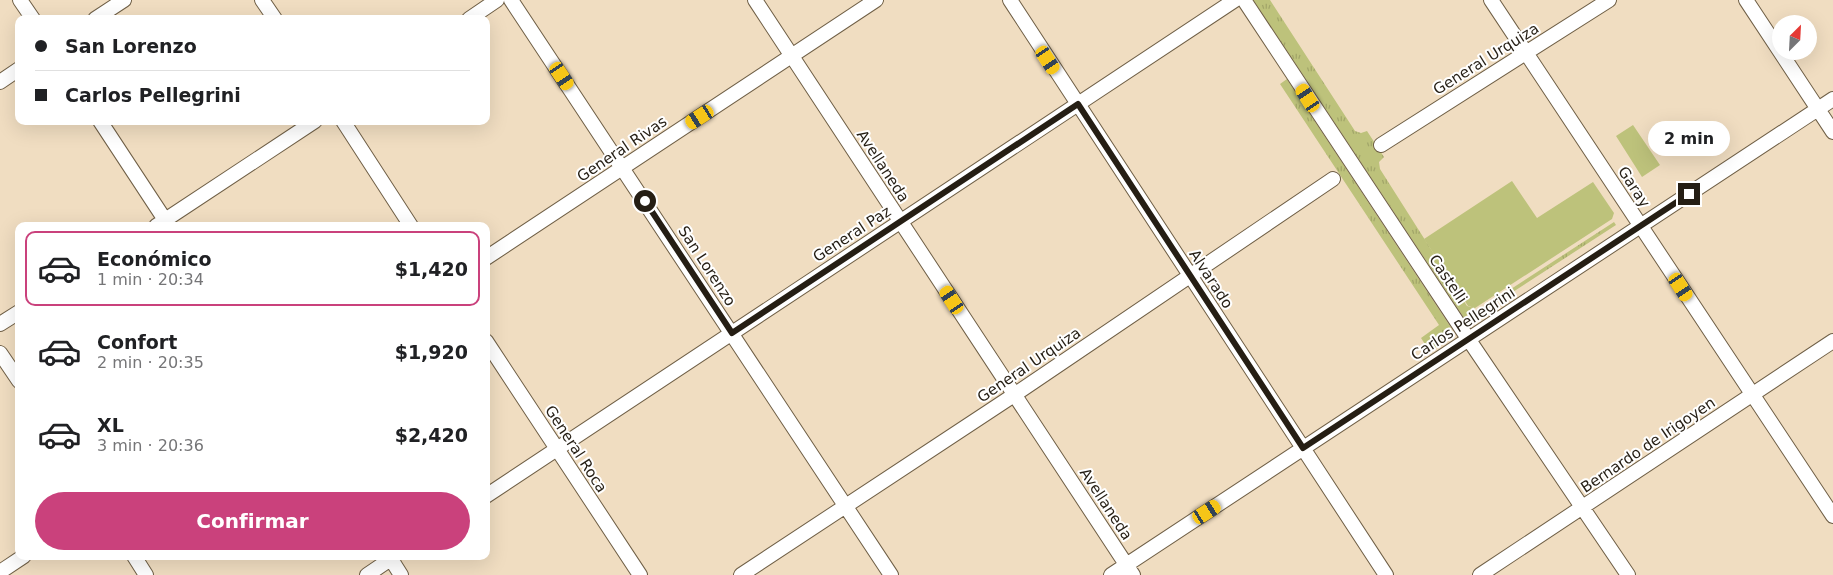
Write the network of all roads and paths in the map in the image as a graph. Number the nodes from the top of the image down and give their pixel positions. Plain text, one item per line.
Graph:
1 (20, 0) edge
2 (124, 0) edge
3 (262, 0) edge
4 (497, 0) edge
5 (511, 0) edge
6 (755, 0) edge
7 (876, 0) edge
8 (1010, 0) edge
9 (1235, 0) edge
10 (1244, 0) edge
11 (1491, 0) edge
12 (1609, 0) edge
13 (1746, 0) edge
14 (30, 15) edge
15 (101, 15) edge
16 (272, 15) edge
17 (475, 15) edge
18 (1526, 52) junction
19 (792, 56) junction
20 (15, 72) edge
21 (0, 82) edge
22 (1833, 99) edge
23 (1078, 104) junction
24 (1818, 109) junction
25 (102, 125) edge
26 (309, 125) edge
27 (346, 125) edge
28 (1833, 132) edge
29 (1381, 145) dead end
30 (623, 168) junction
31 (1333, 179) dead end
32 (162, 222) edge
33 (166, 222) edge
34 (409, 222) edge
35 (900, 222) junction
36 (1640, 226) junction
37 (490, 255) edge
38 (1190, 276) junction
39 (15, 315) edge
40 (0, 324) edge
41 (732, 333) junction
42 (1469, 340) junction
43 (1833, 341) edge
44 (490, 347) edge
45 (0, 352) edge
46 (15, 375) edge
47 (1014, 395) junction
48 (1752, 395) junction
49 (1303, 448) junction
50 (557, 449) junction
51 (490, 493) edge
52 (846, 506) junction
53 (1583, 507) junction
54 (1833, 516) edge
55 (18, 560) edge
56 (137, 560) edge
57 (388, 560) edge
58 (394, 560) edge
59 (1130, 570) edge
60 (0, 572) edge
61 (146, 575) edge
62 (366, 575) edge
63 (402, 575) edge
64 (640, 575) edge
65 (741, 575) edge
66 (891, 575) edge
67 (1111, 575) edge
68 (1386, 575) edge
69 (1480, 575) edge
70 (1628, 575) edge

1 - 14 street
2 - 15 street
3 - 16 street
4 - 17 street
5 - 30 street, San Lorenzo
6 - 19 street, Avellaneda
7 - 19 street, General Rivas
8 - 23 street, Alvarado
9 - 23 street, General Paz
10 - 42 street, Castelli
11 - 18 street, Garay
12 - 18 street, General Urquiza
13 - 24 street
18 - 29 street, General Urquiza
18 - 36 street, Garay
19 - 30 street, General Rivas
19 - 35 street, Avellaneda
20 - 21 street
22 - 24 street, Carlos Pellegrini
23 - 35 street, General Paz
23 - 38 street, Alvarado
24 - 28 street
24 - 36 street, Carlos Pellegrini
25 - 32 street
26 - 33 street
27 - 34 street
30 - 37 street, General Rivas
30 - 41 street, San Lorenzo
31 - 38 street, General Urquiza
35 - 41 street, General Paz
35 - 47 street, Avellaneda
36 - 42 street, Carlos Pellegrini
36 - 48 street, Garay
38 - 47 street, General Urquiza
38 - 49 street, Alvarado
39 - 40 street
41 - 50 street, General Paz
41 - 52 street, San Lorenzo
42 - 49 street, Carlos Pellegrini
42 - 53 street, Castelli
43 - 48 street, Bernardo de Irigoyen
44 - 50 street, General Roca
45 - 46 street
47 - 52 street, General Urquiza
47 - 59 street, Avellaneda
48 - 53 street, Bernardo de Irigoyen
48 - 54 street, Garay
49 - 59 street, Carlos Pellegrini
49 - 68 street, Alvarado
50 - 51 street, General Paz
50 - 64 street, General Roca
52 - 65 street, General Urquiza
52 - 66 street, San Lorenzo
53 - 69 street, Bernardo de Irigoyen
53 - 70 street, Castelli
55 - 60 street
56 - 61 street
57 - 62 street
58 - 63 street
59 - 67 street, Carlos Pellegrini

